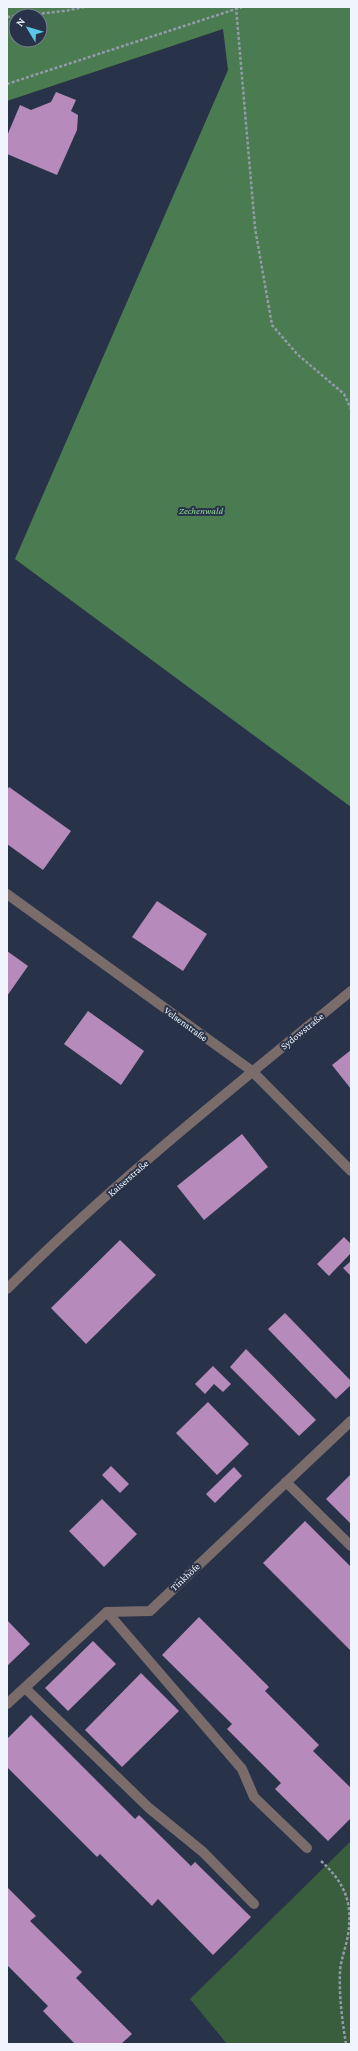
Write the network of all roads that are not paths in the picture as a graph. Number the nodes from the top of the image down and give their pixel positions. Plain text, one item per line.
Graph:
1 (7, 894) edge
2 (351, 991) edge
3 (252, 1071) junction
4 (351, 1171) edge
5 (7, 1289) edge
6 (351, 1421) edge
7 (286, 1482) junction
8 (351, 1546) edge
9 (107, 1612) junction
10 (25, 1688) junction
11 (7, 1704) edge
12 (307, 1848) road end
13 (254, 1904) dead end

1 - 3 street, Velsenstraße
2 - 3 street, Sydowstraße
3 - 4 street, Velsenstraße
3 - 5 street, Kaiserstraße
6 - 7 street, Tinkhöfe
7 - 8 street
7 - 9 street, Tinkhöfe
9 - 10 street
9 - 12 street
10 - 11 street
10 - 13 street

